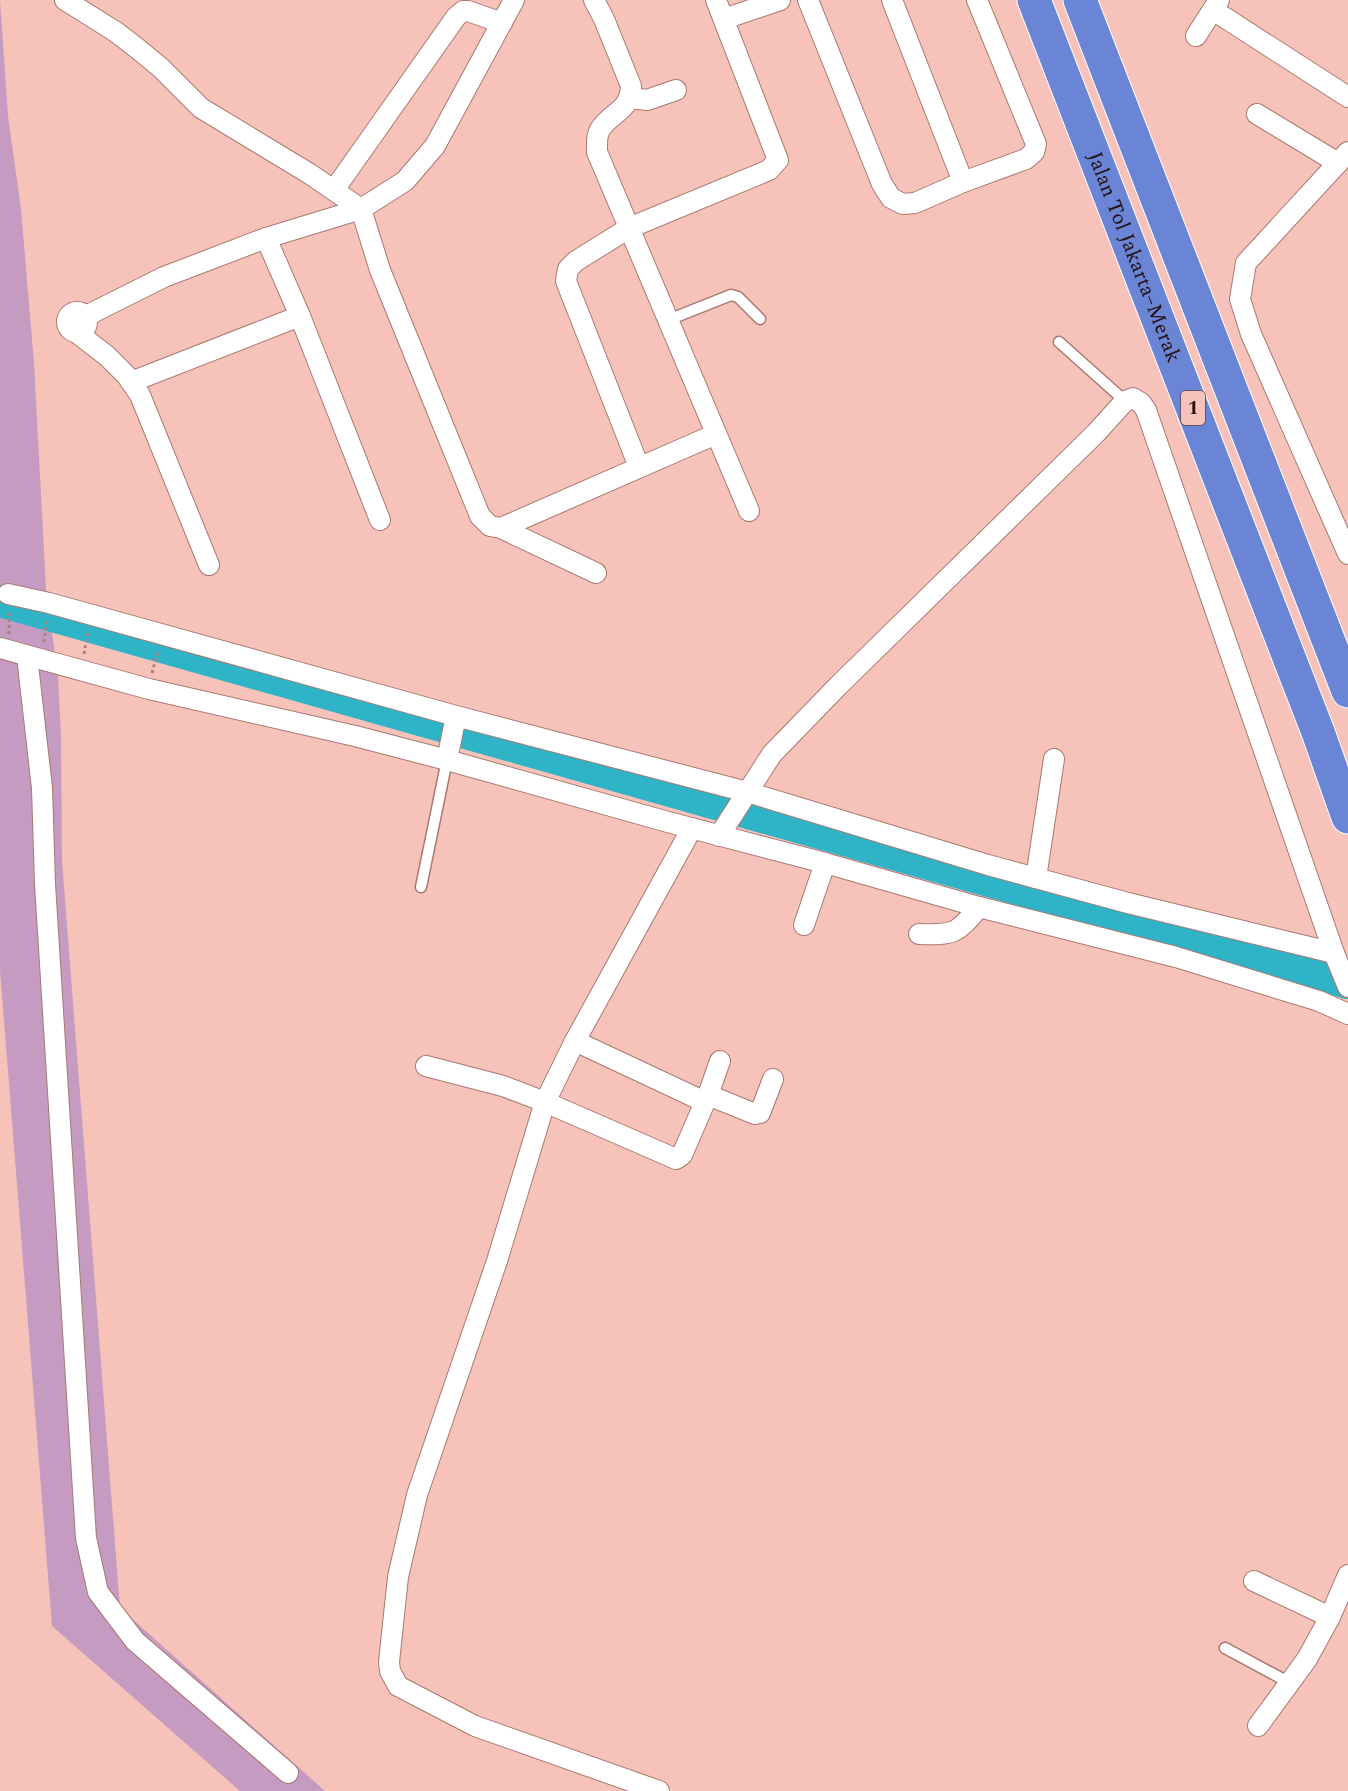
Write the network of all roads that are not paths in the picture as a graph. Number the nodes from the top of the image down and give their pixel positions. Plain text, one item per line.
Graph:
1 (65, 0) edge
2 (514, 0) edge
3 (594, 0) edge
4 (716, 0) edge
5 (780, 0) edge
6 (808, 0) edge
7 (892, 0) edge
8 (977, 0) edge
9 (1034, 0) edge
10 (1080, 0) edge
11 (1216, 5) edge
12 (724, 19) junction
13 (502, 23) junction
14 (1196, 36) dead end
15 (676, 90) dead end
16 (1348, 97) edge
17 (631, 98) junction
18 (1257, 114) dead end
19 (1343, 158) edge
20 (963, 182) junction
21 (334, 190) junction
22 (361, 209) junction
23 (629, 228) junction
24 (266, 238) junction
25 (300, 316) junction
26 (760, 319) dead end
27 (668, 320) junction
28 (1059, 342) dead end
29 (131, 382) junction
30 (1125, 401) junction
31 (716, 434) junction
32 (639, 467) junction
33 (749, 511) dead end
34 (380, 520) dead end
35 (501, 528) junction
36 (1348, 554) edge
37 (209, 565) dead end
38 (596, 573) dead end
39 (8, 602) road end
40 (5, 645) edge
41 (35, 652) junction
42 (1348, 691) edge
43 (455, 720) junction
44 (448, 754) junction
45 (1054, 759) dead end
46 (747, 792) junction
47 (1348, 817) edge
48 (692, 828) junction
49 (721, 832) junction
50 (825, 863) junction
51 (1036, 878) junction
52 (420, 887) dead end
53 (979, 907) junction
54 (804, 925) dead end
55 (919, 934) dead end
56 (1341, 970) edge
57 (1348, 1014) edge
58 (575, 1041) junction
59 (720, 1061) dead end
60 (426, 1066) dead end
61 (773, 1079) dead end
62 (707, 1099) junction
63 (545, 1102) junction
64 (1348, 1575) edge
65 (1254, 1581) dead end
66 (1330, 1617) junction
67 (1225, 1648) dead end
68 (1290, 1683) junction
69 (1258, 1726) dead end
70 (288, 1773) dead end
71 (659, 1791) edge

1 - 21 street
2 - 13 street
3 - 17 street
4 - 12 street
5 - 12 street
6 - 20 street
7 - 20 street
8 - 20 street
9 - 47 highway, Jalan Tol Jakarta–Merak / 1
10 - 42 highway, Jalan Tol Jakarta–Merak / 1
11 - 14 street
11 - 16 street
12 - 23 street
13 - 21 street
13 - 22 street
15 - 17 street
17 - 23 street
18 - 19 street
19 - 36 street
21 - 22 street
22 - 24 street
22 - 35 street
23 - 27 street
23 - 32 street
24 - 25 street
24 - 29 street
25 - 29 street
25 - 34 street
26 - 27 lane
27 - 31 street
28 - 30 lane
29 - 37 street
30 - 46 street
30 - 56 street
31 - 32 street
31 - 33 street
32 - 35 street
35 - 38 street
39 - 43 street
40 - 41 street
41 - 44 street
41 - 70 street
43 - 44 street
43 - 46 street
44 - 48 street
44 - 52 lane
45 - 51 street
46 - 49 street
46 - 51 street
48 - 49 street
48 - 58 street
49 - 50 street
50 - 53 street
50 - 54 street
51 - 56 street
53 - 55 street
53 - 57 street
58 - 62 street
58 - 63 street
59 - 62 street
60 - 63 street
61 - 62 street
62 - 63 street
63 - 71 street
64 - 66 street
65 - 66 street
66 - 68 street
67 - 68 lane
68 - 69 street

